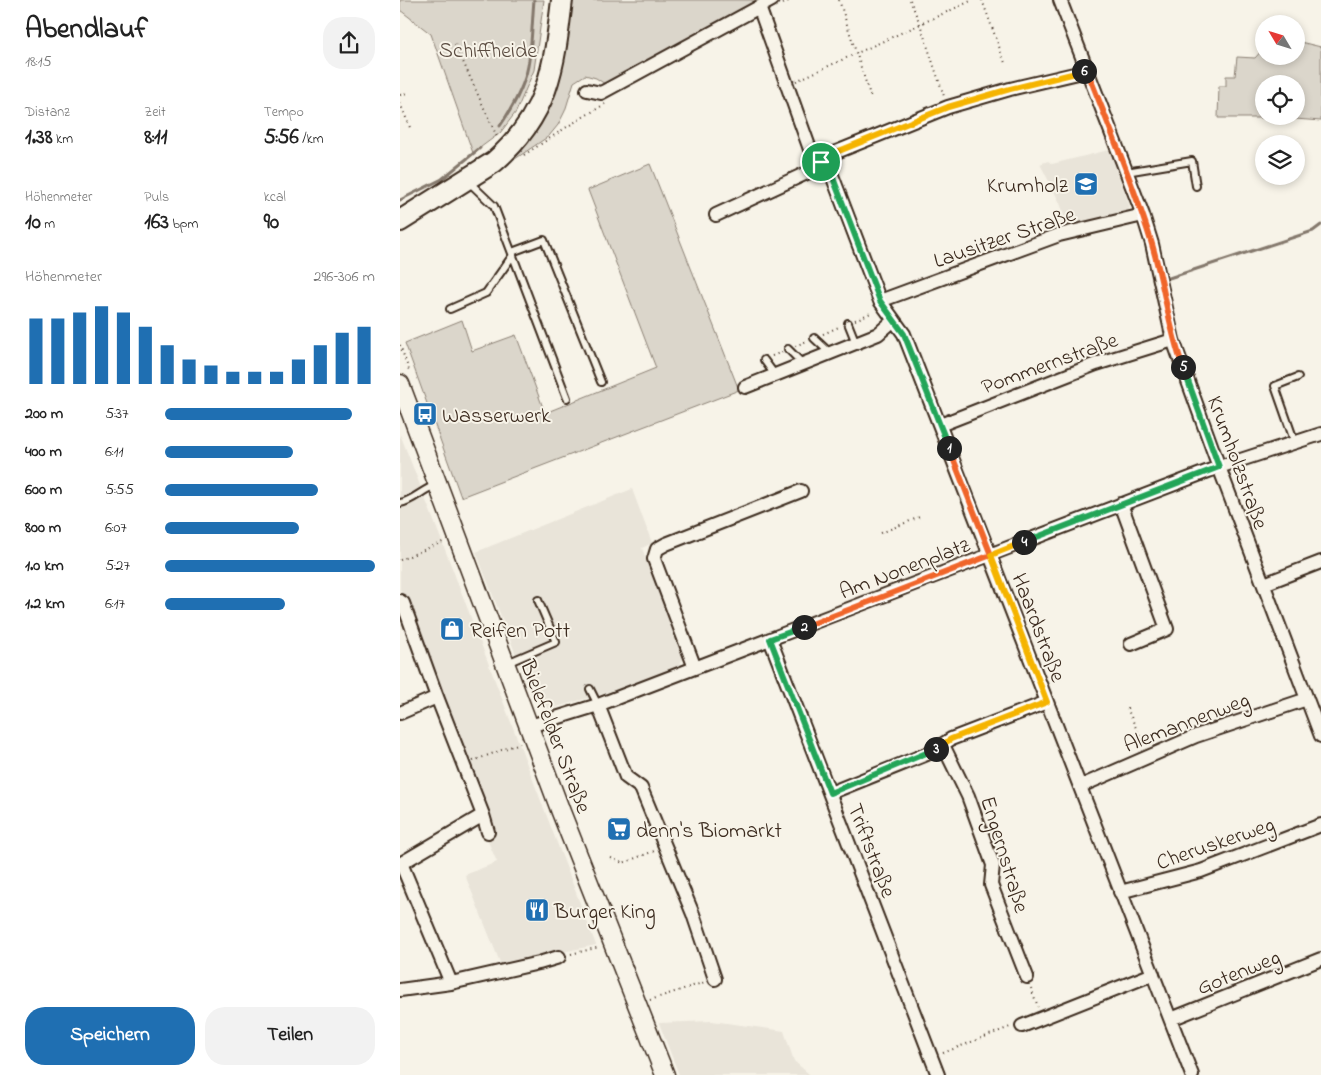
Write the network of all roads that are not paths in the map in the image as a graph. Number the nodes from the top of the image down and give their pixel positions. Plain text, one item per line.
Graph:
1 (556, 0) edge
2 (562, 0) edge
3 (772, 0) edge
4 (1060, 0) edge
5 (759, 7) junction
6 (1087, 70) junction
7 (587, 90) dead end
8 (821, 162) junction
9 (1126, 172) junction
10 (469, 179) junction
11 (1196, 186) dead end
12 (400, 210) edge
13 (1143, 214) junction
14 (716, 215) dead end
15 (400, 221) edge
16 (512, 253) junction
17 (882, 304) junction
18 (450, 309) dead end
19 (894, 320) junction
20 (848, 323) road end
21 (814, 338) road end
22 (1173, 340) junction
23 (856, 342) junction
24 (788, 349) road end
25 (830, 353) junction
26 (764, 360) road end
27 (804, 364) junction
28 (775, 375) junction
29 (1298, 377) dead end
30 (601, 382) dead end
31 (400, 384) edge
32 (745, 387) dead end
33 (567, 398) dead end
34 (940, 425) junction
35 (1321, 434) edge
36 (1295, 443) junction
37 (1219, 467) junction
38 (438, 484) junction
39 (801, 491) dead end
40 (400, 503) edge
41 (1121, 504) junction
42 (991, 555) junction
43 (1321, 564) edge
44 (1264, 584) junction
45 (538, 600) dead end
46 (400, 601) edge
47 (770, 639) junction
48 (1130, 644) dead end
49 (505, 663) junction
50 (695, 668) junction
51 (590, 689) dead end
52 (437, 697) junction
53 (1307, 699) junction
54 (1047, 702) junction
55 (598, 705) junction
56 (400, 713) edge
57 (532, 732) junction
58 (1321, 736) edge
59 (943, 744) junction
60 (1080, 786) junction
61 (830, 793) junction
62 (484, 815) junction
63 (1321, 825) edge
64 (488, 832) dead end
65 (400, 863) edge
66 (1120, 892) junction
67 (559, 957) road end
68 (1321, 959) edge
69 (1152, 974) junction
70 (1027, 977) road end
71 (715, 979) road end
72 (451, 983) junction
73 (400, 990) edge
74 (1171, 1019) junction
75 (1022, 1026) road end
76 (665, 1075) edge
77 (938, 1075) edge
78 (1192, 1075) edge

1 - 12 highway
2 - 10 highway
3 - 5 street
4 - 6 street, Krumholzstraße
5 - 7 street
5 - 8 street, Haardstraße
6 - 8 street
6 - 9 street, Krumholzstraße
8 - 14 street
8 - 17 street, Haardstraße
9 - 11 lane
9 - 13 street, Krumholzstraße
10 - 15 highway
10 - 16 lane
13 - 17 street, Lausitzer Straße
13 - 22 street, Krumholzstraße
16 - 18 lane
16 - 30 lane
16 - 33 lane
17 - 19 street, Haardstraße
19 - 23 street
19 - 34 street, Haardstraße
20 - 23 lane
21 - 25 lane
22 - 34 street, Pommernstraße
22 - 37 street, Krumholzstraße
23 - 25 street
24 - 27 lane
25 - 27 street
26 - 28 lane
27 - 28 street
28 - 32 street
29 - 36 lane
31 - 38 main road, Bielefelder Straße
34 - 42 street, Haardstraße
35 - 36 street, Am Nonenplatz
36 - 37 street, Am Nonenplatz
37 - 41 street, Am Nonenplatz
37 - 44 street, Krumholzstraße
38 - 40 lane
38 - 49 main road, Bielefelder Straße
39 - 50 street
41 - 42 street, Am Nonenplatz
41 - 48 street
42 - 47 street, Am Nonenplatz
42 - 54 street, Haardstraße
43 - 44 street
44 - 53 street, Krumholzstraße
45 - 49 lane
46 - 52 street
47 - 50 street, Am Nonenplatz
47 - 61 street, Triftstraße
49 - 57 main road, Bielefelder Straße
50 - 55 street, Am Nonenplatz
51 - 55 lane
52 - 56 street
52 - 62 street
53 - 58 street, Krumholzstraße
53 - 60 street, Alemannenweg
54 - 59 street
54 - 60 street, Haardstraße
55 - 57 street, Am Nonenplatz
55 - 71 street
57 - 76 main road, Bielefelder Straße
59 - 61 street
59 - 70 street, Engernstraße
60 - 66 street, Haardstraße
61 - 77 street, Triftstraße
62 - 64 street
62 - 65 street
63 - 66 street, Cheruskerweg
65 - 72 street
66 - 69 street, Haardstraße
67 - 72 street
68 - 74 street, Gotenweg
69 - 74 street, Haardstraße
69 - 75 street
72 - 73 street
74 - 78 street, Haardstraße

